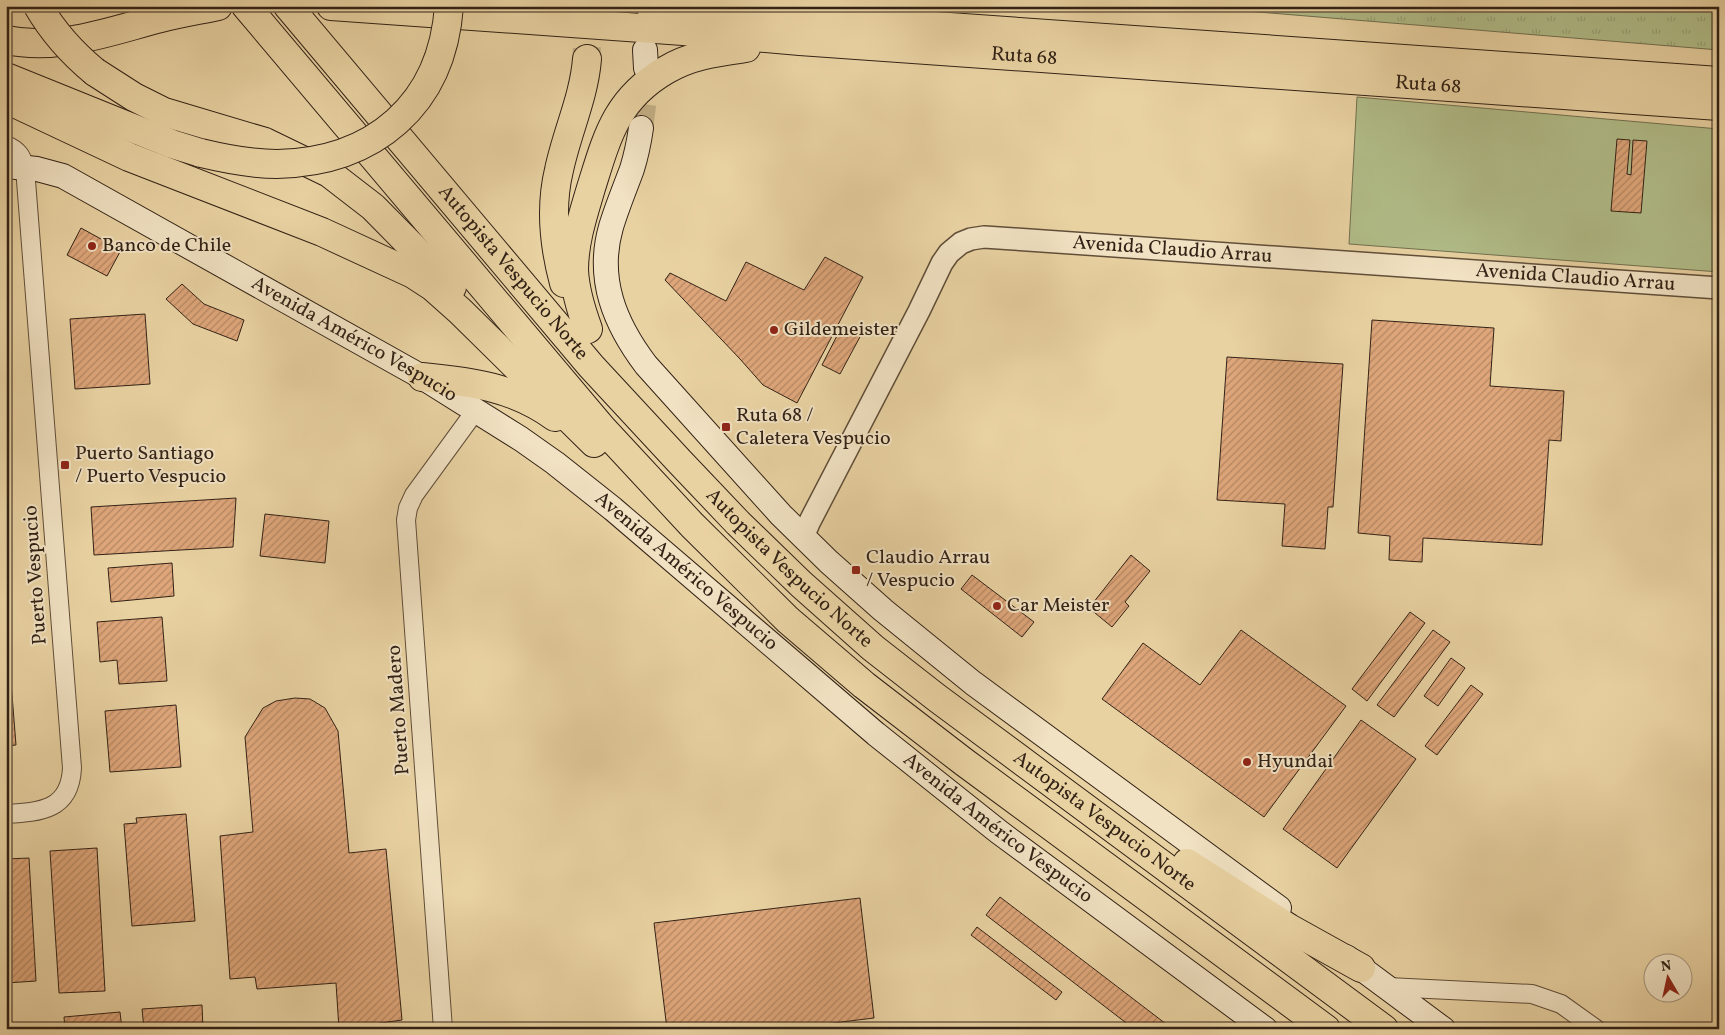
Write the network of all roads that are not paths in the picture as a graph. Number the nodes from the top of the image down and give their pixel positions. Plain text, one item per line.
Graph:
1 (38, 6) edge
2 (246, 6) edge
3 (288, 6) edge
4 (450, 6) edge
5 (650, 6) edge
6 (828, 6) edge
7 (855, 6) edge
8 (341, 7) edge
9 (208, 8) edge
10 (915, 25) junction
11 (6, 40) edge
12 (800, 42) junction
13 (587, 58) tunnel mouth
14 (6, 77) edge
15 (1719, 81) edge
16 (6, 99) edge
17 (1719, 106) edge
18 (641, 128) tunnel mouth
19 (6, 145) edge
20 (16, 167) edge
21 (1719, 288) edge
22 (588, 329) junction
23 (422, 377) junction
24 (476, 410) junction
25 (652, 433) junction
26 (601, 450) junction
27 (639, 476) junction
28 (662, 493) junction
29 (803, 537) junction
30 (6, 814) edge
31 (1105, 822) junction
32 (1141, 892) junction
33 (1362, 968) junction
34 (1388, 987) junction
35 (443, 1029) edge
36 (1265, 1029) edge
37 (1294, 1029) edge
38 (1326, 1029) edge
39 (1384, 1029) edge
40 (1443, 1029) edge
41 (1596, 1029) edge

1 - 27 highway, bridge
2 - 28 highway, Autopista Vespucio Norte
3 - 25 highway, Autopista Vespucio Norte
4 - 14 highway, bridge
5 - 10 highway, Ruta 68
6 - 10 highway
7 - 10 highway
8 - 12 highway, Ruta 68
9 - 11 highway
10 - 15 highway, Ruta 68
12 - 17 highway, Ruta 68
12 - 22 highway
13 - 22 highway
16 - 26 highway
18 - 29 main road
19 - 20 street
20 - 23 main road, Avenida Américo Vespucio
20 - 30 street, Puerto Vespucio
21 - 29 street, Avenida Claudio Arrau
22 - 25 highway
23 - 24 main road, Avenida Américo Vespucio
23 - 26 highway
24 - 35 street, Puerto Madero
24 - 36 main road, Avenida Américo Vespucio
25 - 31 highway, Autopista Vespucio Norte
26 - 27 highway
27 - 28 highway
28 - 32 highway, Autopista Vespucio Norte
29 - 33 main road
31 - 33 highway
31 - 39 highway, Autopista Vespucio Norte
32 - 37 highway
32 - 38 highway, Autopista Vespucio Norte
33 - 34 main road
34 - 40 main road
34 - 41 street

